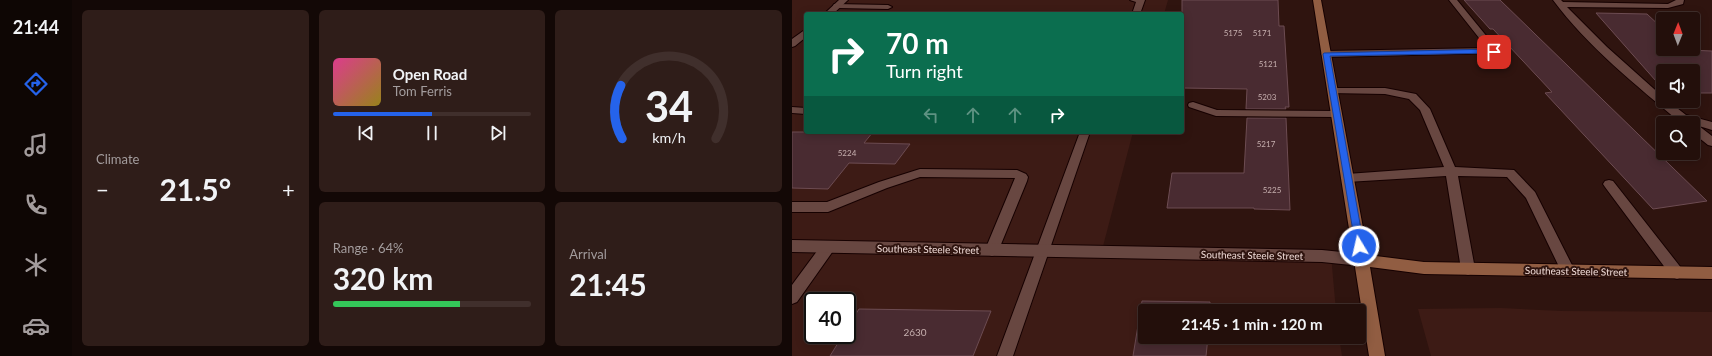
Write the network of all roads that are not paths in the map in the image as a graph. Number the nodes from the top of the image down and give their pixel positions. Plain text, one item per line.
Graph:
1 (844, 0) edge
2 (896, 0) edge
3 (1134, 0) edge
4 (1317, 0) edge
5 (1454, 0) edge
6 (1680, 0) edge
7 (1559, 2) edge
8 (837, 6) junction
9 (888, 7) junction
10 (830, 12) edge
11 (883, 12) edge
12 (1137, 12) edge
13 (804, 34) edge
14 (792, 44) edge
15 (1326, 54) junction
16 (1333, 91) junction
17 (1193, 105) dead end
18 (792, 110) edge
19 (804, 110) edge
20 (1336, 114) junction
21 (1680, 116) edge
22 (1700, 123) edge
23 (1712, 126) edge
24 (1700, 133) edge
25 (1084, 134) edge
26 (1712, 142) edge
27 (1451, 171) junction
28 (1347, 178) junction
29 (1608, 184) dead end
30 (792, 207) edge
31 (792, 246) edge
32 (828, 247) junction
33 (992, 250) junction
34 (1042, 251) junction
35 (1361, 260) junction
36 (1468, 269) junction
37 (1568, 270) junction
38 (1677, 273) junction
39 (1712, 273) edge
40 (792, 297) edge
41 (1005, 356) edge
42 (1377, 356) edge

1 - 8 street
2 - 9 street
3 - 12 street
4 - 15 street
5 - 15 street
6 - 7 street
7 - 21 street
8 - 9 street
8 - 10 street
9 - 11 street
13 - 14 street
15 - 16 street
16 - 20 street
16 - 27 street
17 - 20 street
18 - 19 street
20 - 28 street
22 - 23 street
24 - 26 street
25 - 34 street
27 - 28 street
27 - 36 street
27 - 37 street
28 - 35 street
29 - 38 street
30 - 33 street
31 - 32 street, Southeast Steele Street
32 - 33 street, Southeast Steele Street
32 - 40 street
33 - 34 street, Southeast Steele Street
34 - 35 street, Southeast Steele Street
34 - 41 street
35 - 36 street, Southeast Steele Street
35 - 42 street
36 - 37 street, Southeast Steele Street
37 - 38 street, Southeast Steele Street
38 - 39 street, Southeast Steele Street

